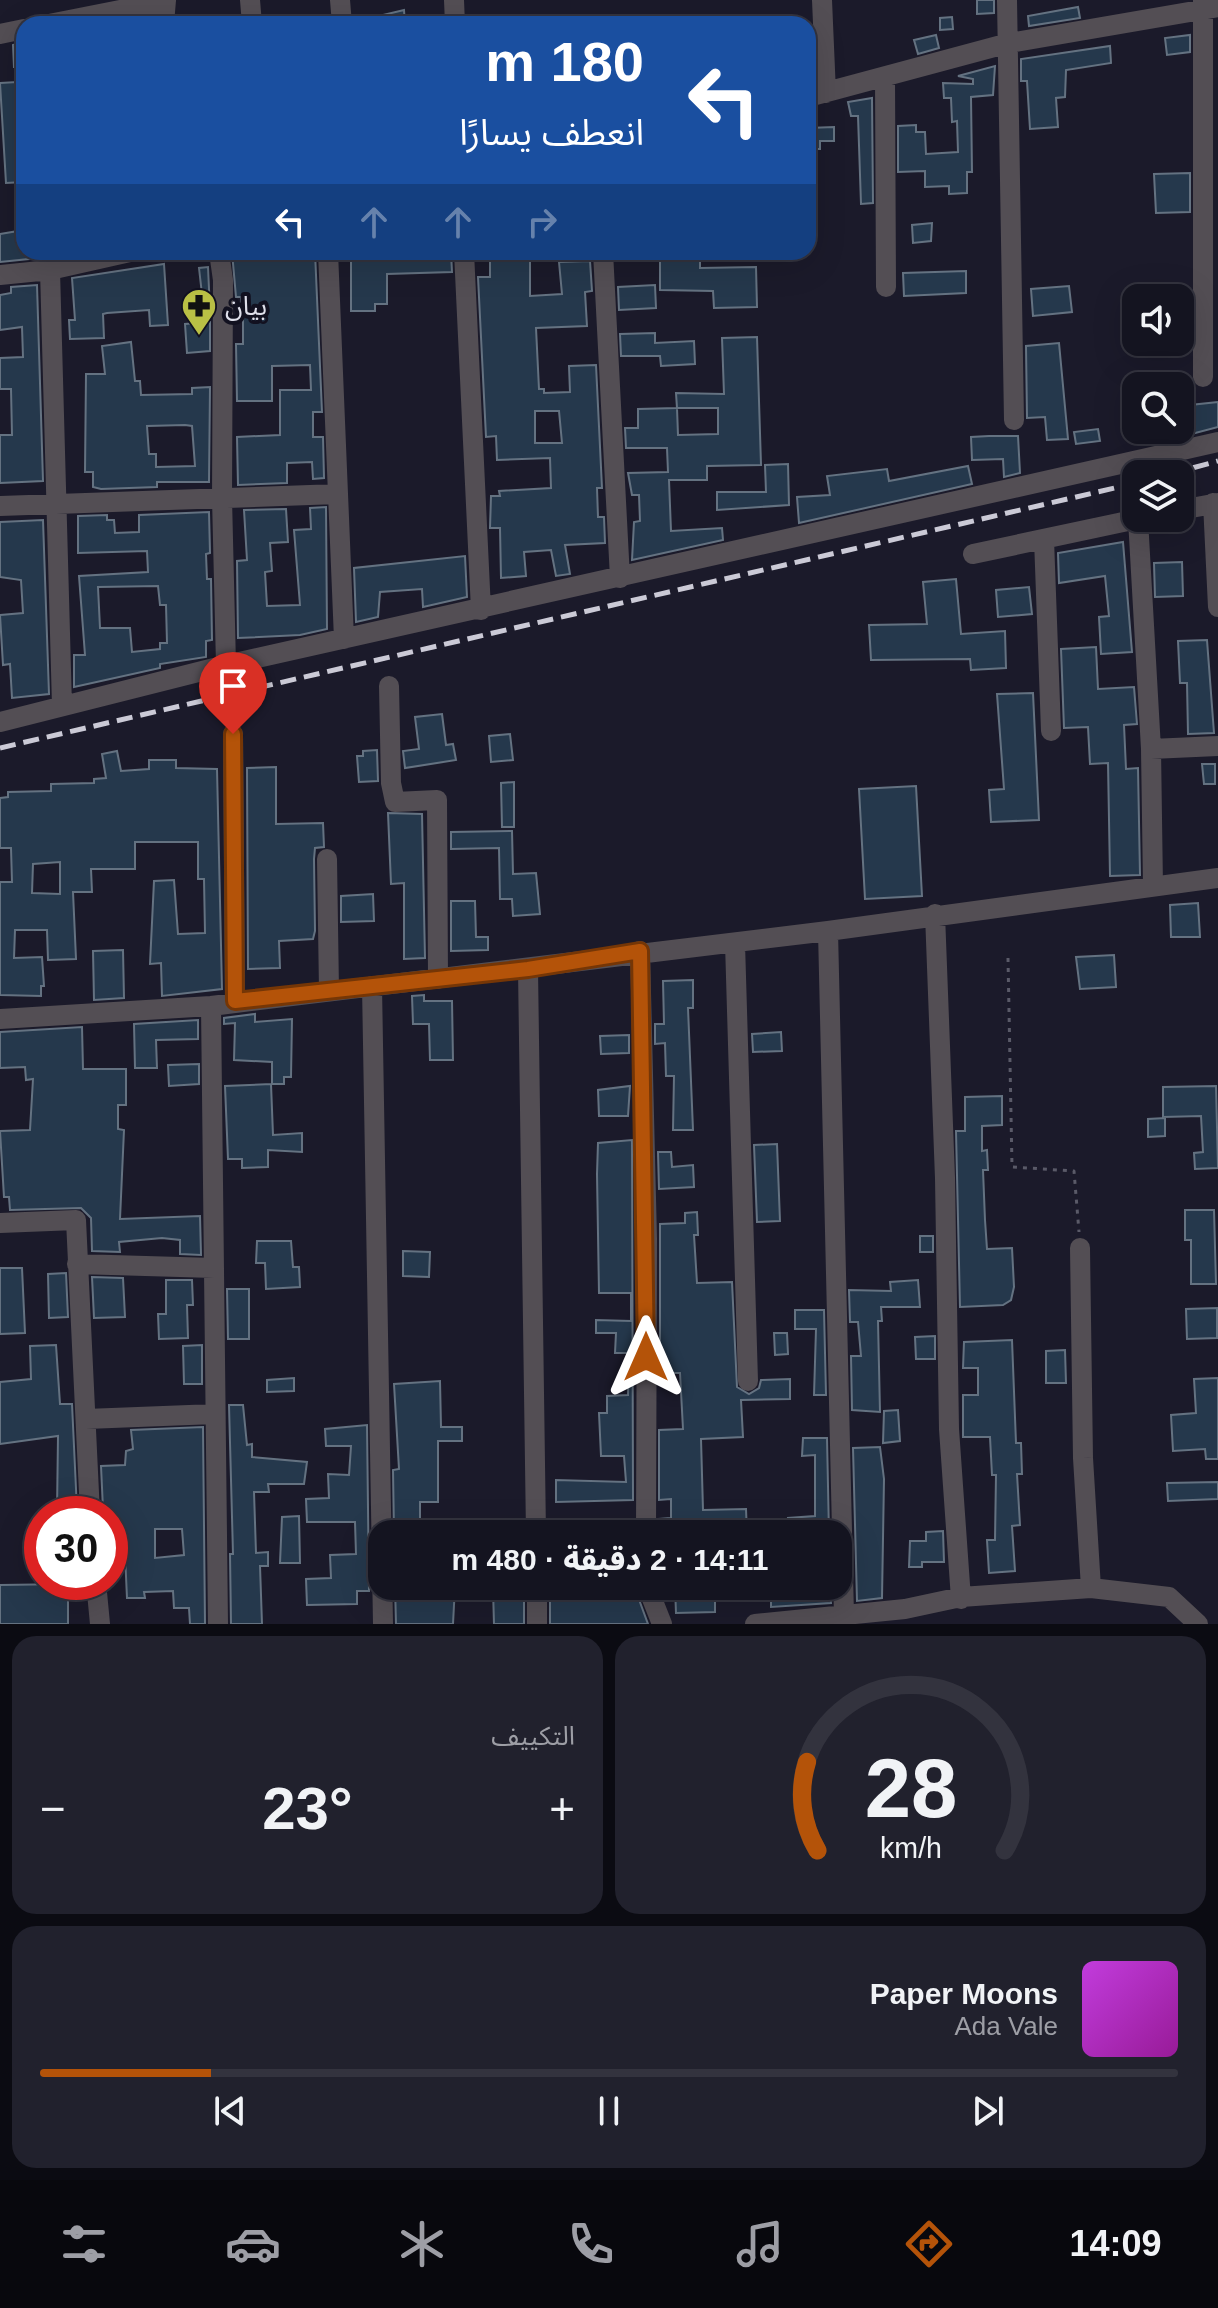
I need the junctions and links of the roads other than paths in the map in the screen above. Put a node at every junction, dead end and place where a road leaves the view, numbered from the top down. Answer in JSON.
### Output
{"nodes":[{"id":1,"x":166,"y":0,"type":"edge"},
{"id":2,"x":822,"y":0,"type":"edge"},
{"id":3,"x":1007,"y":0,"type":"edge"},
{"id":4,"x":1208,"y":5,"type":"edge"},
{"id":5,"x":88,"y":16,"type":"edge"},
{"id":6,"x":1009,"y":43,"type":"junction"},
{"id":7,"x":885,"y":78,"type":"junction"},
{"id":8,"x":817,"y":95,"type":"edge"},
{"id":9,"x":94,"y":260,"type":"edge"},
{"id":10,"x":220,"y":260,"type":"edge"},
{"id":11,"x":328,"y":260,"type":"edge"},
{"id":12,"x":464,"y":260,"type":"edge"},
{"id":13,"x":603,"y":260,"type":"edge"},
{"id":14,"x":50,"y":270,"type":"junction"},
{"id":15,"x":0,"y":275,"type":"edge"},
{"id":16,"x":886,"y":287,"type":"dead end"},
{"id":17,"x":1203,"y":377,"type":"dead end"},
{"id":18,"x":1014,"y":420,"type":"dead end"},
{"id":19,"x":1218,"y":442,"type":"edge"},
{"id":20,"x":338,"y":494,"type":"junction"},
{"id":21,"x":222,"y":498,"type":"junction"},
{"id":22,"x":54,"y":503,"type":"junction"},
{"id":23,"x":1216,"y":503,"type":"edge"},
{"id":24,"x":0,"y":506,"type":"edge"},
{"id":25,"x":1194,"y":507,"type":"edge"},
{"id":26,"x":1122,"y":522,"type":"edge"},
{"id":27,"x":1141,"y":532,"type":"edge"},
{"id":28,"x":1044,"y":539,"type":"junction"},
{"id":29,"x":973,"y":554,"type":"dead end"},
{"id":30,"x":620,"y":578,"type":"junction"},
{"id":31,"x":1218,"y":607,"type":"edge"},
{"id":32,"x":481,"y":610,"type":"junction"},
{"id":33,"x":344,"y":639,"type":"junction"},
{"id":34,"x":226,"y":665,"type":"junction"},
{"id":35,"x":389,"y":686,"type":"dead end"},
{"id":36,"x":62,"y":706,"type":"junction"},
{"id":37,"x":0,"y":722,"type":"edge"},
{"id":38,"x":1051,"y":731,"type":"dead end"},
{"id":39,"x":233,"y":734,"type":"dead end"},
{"id":40,"x":1218,"y":746,"type":"edge"},
{"id":41,"x":1151,"y":749,"type":"junction"},
{"id":42,"x":327,"y":859,"type":"dead end"},
{"id":43,"x":1218,"y":878,"type":"edge"},
{"id":44,"x":1153,"y":886,"type":"junction"},
{"id":45,"x":935,"y":914,"type":"junction"},
{"id":46,"x":828,"y":931,"type":"junction"},
{"id":47,"x":735,"y":943,"type":"junction"},
{"id":48,"x":640,"y":951,"type":"junction"},
{"id":49,"x":528,"y":969,"type":"junction"},
{"id":50,"x":438,"y":979,"type":"junction"},
{"id":51,"x":372,"y":986,"type":"junction"},
{"id":52,"x":329,"y":991,"type":"junction"},
{"id":53,"x":235,"y":1001,"type":"junction"},
{"id":54,"x":211,"y":1006,"type":"junction"},
{"id":55,"x":0,"y":1019,"type":"edge"},
{"id":56,"x":0,"y":1223,"type":"edge"},
{"id":57,"x":1080,"y":1248,"type":"road end"},
{"id":58,"x":77,"y":1264,"type":"junction"},
{"id":59,"x":214,"y":1268,"type":"junction"},
{"id":60,"x":748,"y":1381,"type":"dead end"},
{"id":61,"x":215,"y":1414,"type":"junction"},
{"id":62,"x":86,"y":1419,"type":"junction"},
{"id":63,"x":89,"y":1496,"type":"edge"},
{"id":64,"x":536,"y":1520,"type":"edge"},
{"id":65,"x":646,"y":1520,"type":"edge"},
{"id":66,"x":1091,"y":1588,"type":"junction"},
{"id":67,"x":961,"y":1598,"type":"junction"},
{"id":68,"x":98,"y":1600,"type":"edge"},
{"id":69,"x":537,"y":1600,"type":"edge"},
{"id":70,"x":653,"y":1600,"type":"edge"},
{"id":71,"x":844,"y":1616,"type":"junction"},
{"id":72,"x":100,"y":1624,"type":"edge"},
{"id":73,"x":218,"y":1624,"type":"edge"},
{"id":74,"x":383,"y":1624,"type":"edge"},
{"id":75,"x":537,"y":1624,"type":"edge"},
{"id":76,"x":662,"y":1624,"type":"edge"},
{"id":77,"x":755,"y":1624,"type":"edge"},
{"id":78,"x":1198,"y":1624,"type":"edge"}],
"edges":[{"from":1,"to":5,"type":"street"},
{"from":2,"to":8,"type":"street"},
{"from":3,"to":6,"type":"street"},
{"from":4,"to":6,"type":"street"},
{"from":4,"to":17,"type":"street"},
{"from":6,"to":7,"type":"street"},
{"from":6,"to":18,"type":"street"},
{"from":7,"to":8,"type":"street"},
{"from":7,"to":16,"type":"street"},
{"from":9,"to":14,"type":"street"},
{"from":10,"to":21,"type":"street"},
{"from":11,"to":20,"type":"street"},
{"from":12,"to":32,"type":"street"},
{"from":13,"to":30,"type":"street"},
{"from":14,"to":15,"type":"street"},
{"from":14,"to":22,"type":"street"},
{"from":19,"to":30,"type":"street"},
{"from":20,"to":21,"type":"street"},
{"from":20,"to":33,"type":"street"},
{"from":21,"to":22,"type":"street"},
{"from":21,"to":34,"type":"street"},
{"from":22,"to":24,"type":"street"},
{"from":22,"to":36,"type":"street"},
{"from":23,"to":25,"type":"street"},
{"from":23,"to":31,"type":"street"},
{"from":26,"to":28,"type":"street"},
{"from":27,"to":41,"type":"street"},
{"from":28,"to":29,"type":"street"},
{"from":28,"to":38,"type":"street"},
{"from":30,"to":32,"type":"street"},
{"from":32,"to":33,"type":"street"},
{"from":33,"to":34,"type":"street"},
{"from":34,"to":36,"type":"street"},
{"from":35,"to":50,"type":"street"},
{"from":36,"to":37,"type":"street"},
{"from":39,"to":53,"type":"street"},
{"from":40,"to":41,"type":"street"},
{"from":41,"to":44,"type":"street"},
{"from":42,"to":52,"type":"street"},
{"from":43,"to":44,"type":"street"},
{"from":44,"to":45,"type":"street"},
{"from":45,"to":46,"type":"street"},
{"from":45,"to":67,"type":"street"},
{"from":46,"to":47,"type":"street"},
{"from":46,"to":71,"type":"street"},
{"from":47,"to":48,"type":"street"},
{"from":47,"to":60,"type":"street"},
{"from":48,"to":49,"type":"street"},
{"from":48,"to":65,"type":"street"},
{"from":49,"to":50,"type":"street"},
{"from":49,"to":64,"type":"street"},
{"from":50,"to":51,"type":"street"},
{"from":51,"to":52,"type":"street"},
{"from":51,"to":74,"type":"street"},
{"from":52,"to":53,"type":"street"},
{"from":53,"to":54,"type":"street"},
{"from":54,"to":55,"type":"street"},
{"from":54,"to":59,"type":"street"},
{"from":56,"to":58,"type":"street"},
{"from":57,"to":66,"type":"street"},
{"from":58,"to":59,"type":"street"},
{"from":58,"to":62,"type":"street"},
{"from":59,"to":61,"type":"street"},
{"from":61,"to":62,"type":"street"},
{"from":61,"to":73,"type":"street"},
{"from":62,"to":63,"type":"street"},
{"from":66,"to":67,"type":"street"},
{"from":66,"to":78,"type":"street"},
{"from":67,"to":71,"type":"street"},
{"from":68,"to":72,"type":"street"},
{"from":69,"to":75,"type":"street"},
{"from":70,"to":76,"type":"street"},
{"from":71,"to":77,"type":"street"}]}
